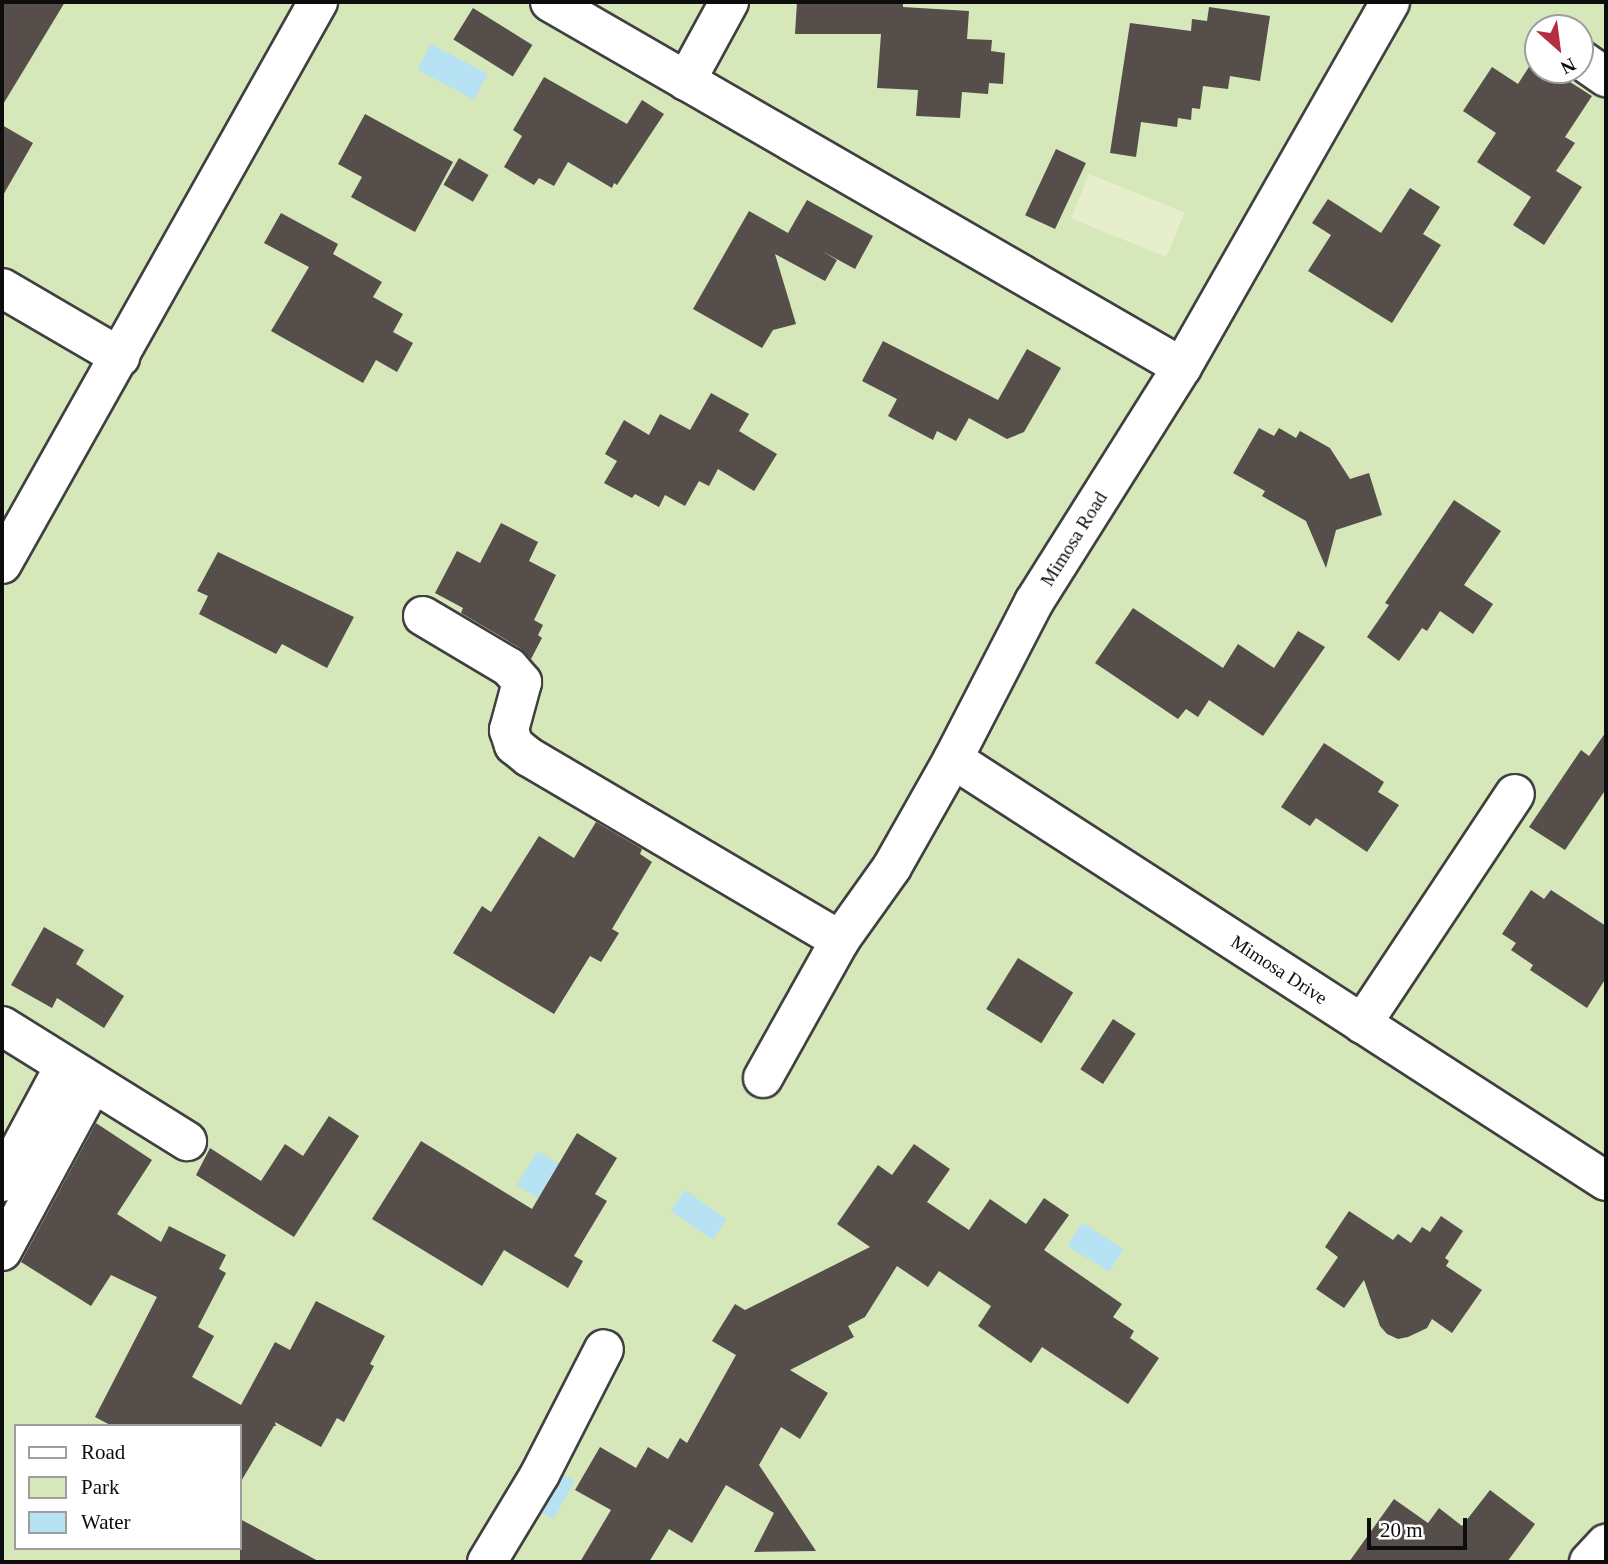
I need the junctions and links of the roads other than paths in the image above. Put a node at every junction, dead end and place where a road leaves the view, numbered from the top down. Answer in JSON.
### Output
{"nodes":[{"id":1,"x":318,"y":2,"type":"edge"},
{"id":2,"x":550,"y":2,"type":"edge"},
{"id":3,"x":729,"y":2,"type":"edge"},
{"id":4,"x":1390,"y":2,"type":"edge"},
{"id":5,"x":686,"y":81,"type":"junction"},
{"id":6,"x":2,"y":288,"type":"edge"},
{"id":7,"x":120,"y":357,"type":"junction"},
{"id":8,"x":1182,"y":367,"type":"junction"},
{"id":9,"x":2,"y":565,"type":"edge"},
{"id":10,"x":423,"y":616,"type":"dead end"},
{"id":11,"x":953,"y":759,"type":"junction"},
{"id":12,"x":1515,"y":794,"type":"dead end"},
{"id":13,"x":840,"y":940,"type":"junction"},
{"id":14,"x":1362,"y":1024,"type":"junction"},
{"id":15,"x":2,"y":1026,"type":"edge"},
{"id":16,"x":78,"y":1075,"type":"junction"},
{"id":17,"x":763,"y":1078,"type":"dead end"},
{"id":18,"x":187,"y":1141,"type":"dead end"},
{"id":19,"x":1606,"y":1181,"type":"edge"},
{"id":20,"x":2,"y":1182,"type":"edge"},
{"id":21,"x":2,"y":1251,"type":"edge"},
{"id":22,"x":604,"y":1349,"type":"dead end"},
{"id":23,"x":1606,"y":1544,"type":"edge"},
{"id":24,"x":487,"y":1562,"type":"edge"},
{"id":25,"x":1589,"y":1562,"type":"edge"}],
"edges":[{"from":1,"to":7,"type":"street"},
{"from":2,"to":5,"type":"street"},
{"from":3,"to":5,"type":"street"},
{"from":4,"to":8,"type":"street","name":"Mimosa Road"},
{"from":5,"to":8,"type":"street"},
{"from":6,"to":7,"type":"street"},
{"from":7,"to":9,"type":"street"},
{"from":8,"to":11,"type":"street","name":"Mimosa Road"},
{"from":10,"to":13,"type":"street"},
{"from":11,"to":13,"type":"street","name":"Mimosa Road"},
{"from":11,"to":14,"type":"street","name":"Mimosa Drive"},
{"from":12,"to":14,"type":"street"},
{"from":13,"to":17,"type":"street","name":"Mimosa Road"},
{"from":14,"to":19,"type":"street","name":"Mimosa Drive"},
{"from":15,"to":16,"type":"street"},
{"from":16,"to":18,"type":"street"},
{"from":16,"to":20,"type":"street"},
{"from":16,"to":21,"type":"street"},
{"from":22,"to":24,"type":"street"},
{"from":23,"to":25,"type":"street"}]}
